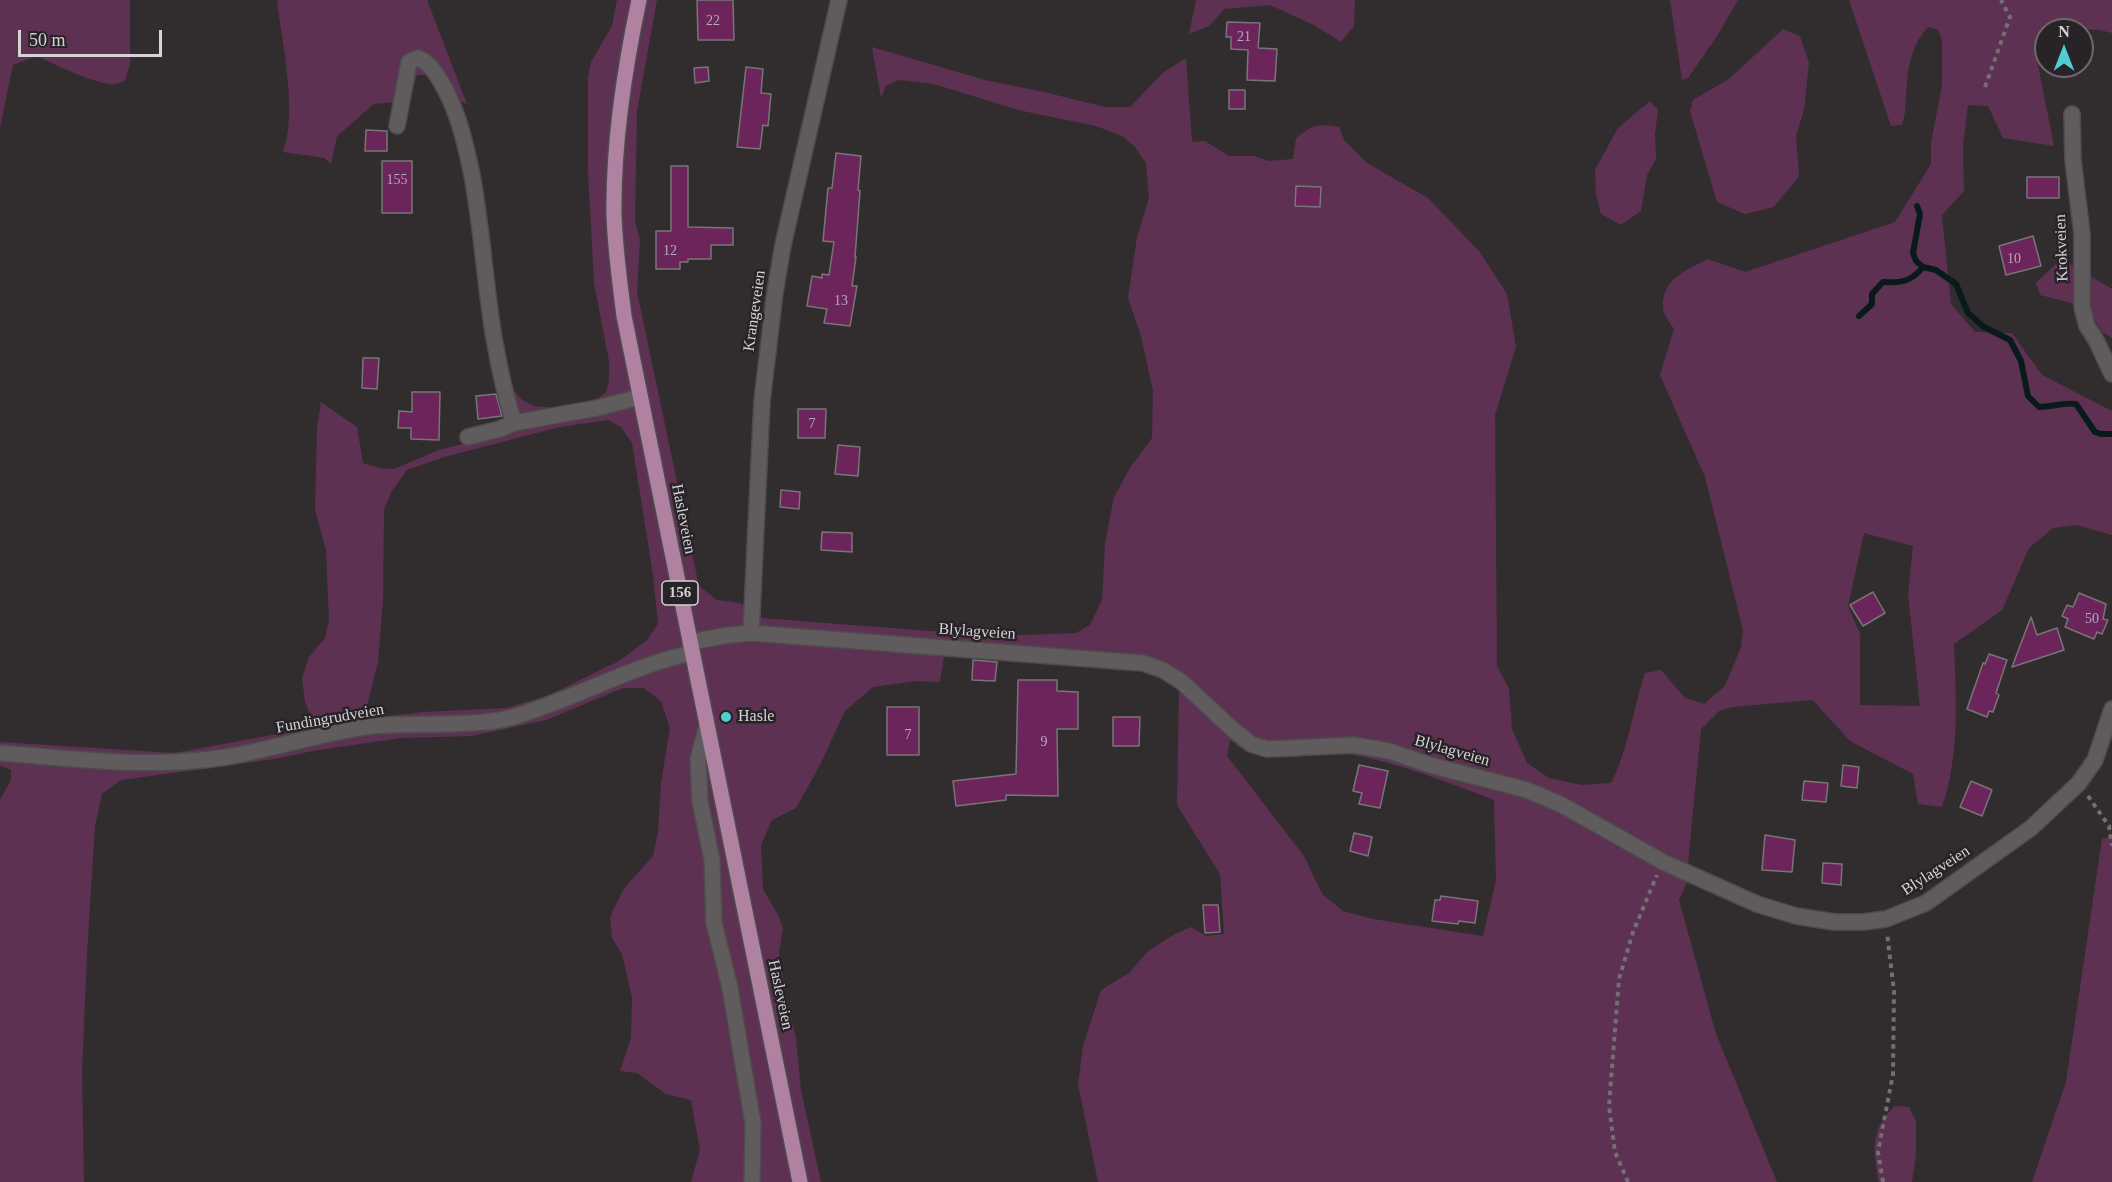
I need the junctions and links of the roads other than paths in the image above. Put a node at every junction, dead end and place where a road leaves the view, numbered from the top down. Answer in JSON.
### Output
{"nodes":[{"id":1,"x":639,"y":0,"type":"edge"},
{"id":2,"x":839,"y":0,"type":"edge"},
{"id":3,"x":2072,"y":114,"type":"dead end"},
{"id":4,"x":397,"y":126,"type":"dead end"},
{"id":5,"x":2112,"y":374,"type":"edge"},
{"id":6,"x":640,"y":397,"type":"junction"},
{"id":7,"x":514,"y":423,"type":"junction"},
{"id":8,"x":468,"y":437,"type":"dead end"},
{"id":9,"x":751,"y":633,"type":"junction"},
{"id":10,"x":691,"y":647,"type":"junction"},
{"id":11,"x":2112,"y":708,"type":"edge"},
{"id":12,"x":707,"y":726,"type":"junction"},
{"id":13,"x":0,"y":753,"type":"edge"},
{"id":14,"x":752,"y":1182,"type":"edge"},
{"id":15,"x":800,"y":1182,"type":"edge"}],
"edges":[{"from":1,"to":6,"type":"main road","name":"Hasleveien","number":"156"},
{"from":2,"to":9,"type":"street","name":"Krangeveien"},
{"from":3,"to":5,"type":"street","name":"Krokveien"},
{"from":4,"to":7,"type":"street"},
{"from":6,"to":7,"type":"street"},
{"from":6,"to":10,"type":"main road","name":"Hasleveien","number":"156"},
{"from":7,"to":8,"type":"street"},
{"from":9,"to":10,"type":"street","name":"Blylagveien"},
{"from":9,"to":11,"type":"street","name":"Blylagveien"},
{"from":10,"to":12,"type":"main road","name":"Hasleveien","number":"156"},
{"from":10,"to":13,"type":"street","name":"Fundingrudveien"},
{"from":12,"to":14,"type":"street"},
{"from":12,"to":15,"type":"main road","name":"Hasleveien","number":"156"}]}
